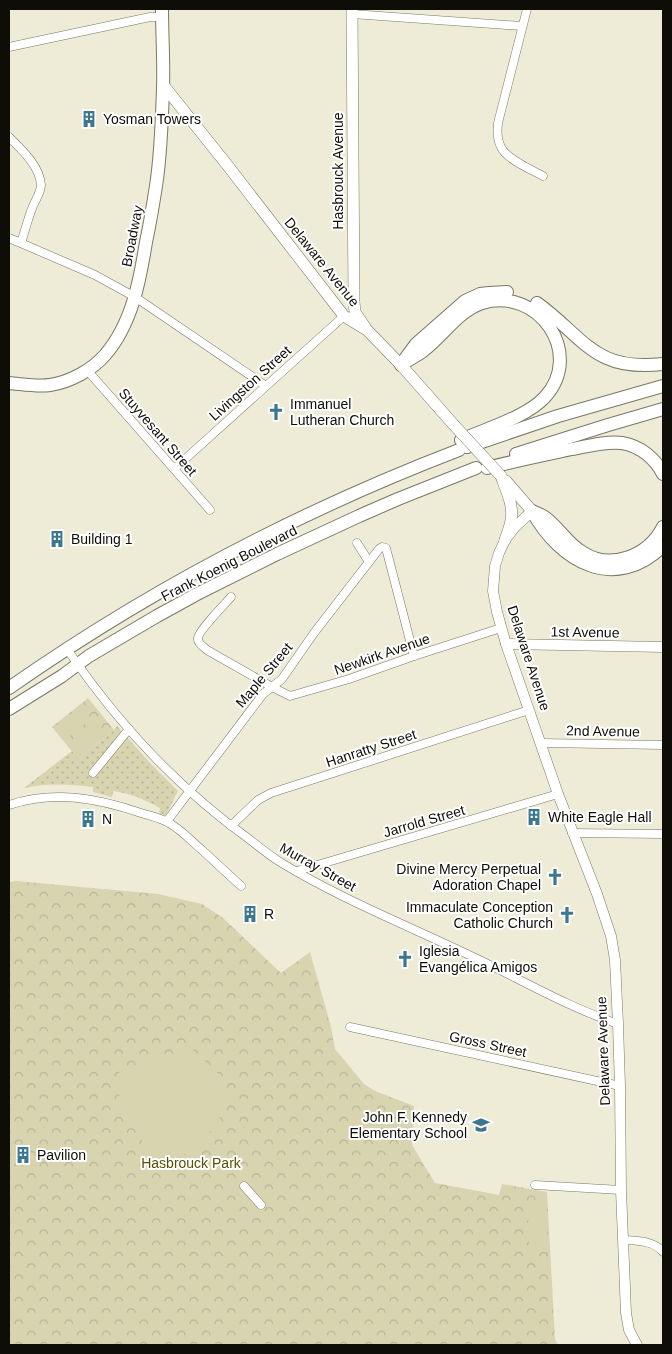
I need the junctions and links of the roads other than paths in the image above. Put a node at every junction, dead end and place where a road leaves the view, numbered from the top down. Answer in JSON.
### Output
{"nodes":[{"id":1,"x":527,"y":9,"type":"edge"},
{"id":2,"x":352,"y":12,"type":"edge"},
{"id":3,"x":162,"y":13,"type":"edge"},
{"id":4,"x":522,"y":26,"type":"junction"},
{"id":5,"x":9,"y":47,"type":"edge"},
{"id":6,"x":164,"y":86,"type":"junction"},
{"id":7,"x":9,"y":137,"type":"edge"},
{"id":8,"x":543,"y":176,"type":"dead end"},
{"id":9,"x":9,"y":238,"type":"edge"},
{"id":10,"x":21,"y":243,"type":"junction"},
{"id":11,"x":135,"y":297,"type":"junction"},
{"id":12,"x":344,"y":316,"type":"junction"},
{"id":13,"x":367,"y":330,"type":"junction"},
{"id":14,"x":663,"y":364,"type":"edge"},
{"id":15,"x":401,"y":365,"type":"junction"},
{"id":16,"x":87,"y":370,"type":"junction"},
{"id":17,"x":9,"y":383,"type":"edge"},
{"id":18,"x":266,"y":386,"type":"junction"},
{"id":19,"x":663,"y":386,"type":"edge"},
{"id":20,"x":663,"y":410,"type":"edge"},
{"id":21,"x":460,"y":445,"type":"junction"},
{"id":22,"x":174,"y":469,"type":"junction"},
{"id":23,"x":477,"y":469,"type":"junction"},
{"id":24,"x":663,"y":474,"type":"edge"},
{"id":25,"x":501,"y":476,"type":"junction"},
{"id":26,"x":210,"y":510,"type":"dead end"},
{"id":27,"x":532,"y":511,"type":"junction"},
{"id":28,"x":663,"y":527,"type":"edge"},
{"id":29,"x":505,"y":540,"type":"junction"},
{"id":30,"x":357,"y":543,"type":"dead end"},
{"id":31,"x":663,"y":546,"type":"edge"},
{"id":32,"x":369,"y":562,"type":"junction"},
{"id":33,"x":232,"y":597,"type":"dead end"},
{"id":34,"x":501,"y":628,"type":"junction"},
{"id":35,"x":506,"y":644,"type":"junction"},
{"id":36,"x":663,"y":647,"type":"edge"},
{"id":37,"x":67,"y":648,"type":"junction"},
{"id":38,"x":414,"y":656,"type":"junction"},
{"id":39,"x":78,"y":665,"type":"junction"},
{"id":40,"x":272,"y":687,"type":"junction"},
{"id":41,"x":9,"y":688,"type":"edge"},
{"id":42,"x":9,"y":709,"type":"edge"},
{"id":43,"x":530,"y":710,"type":"junction"},
{"id":44,"x":129,"y":728,"type":"junction"},
{"id":45,"x":541,"y":743,"type":"junction"},
{"id":46,"x":663,"y":745,"type":"edge"},
{"id":47,"x":93,"y":773,"type":"dead end"},
{"id":48,"x":190,"y":791,"type":"junction"},
{"id":49,"x":558,"y":794,"type":"junction"},
{"id":50,"x":9,"y":805,"type":"edge"},
{"id":51,"x":167,"y":822,"type":"junction"},
{"id":52,"x":231,"y":826,"type":"junction"},
{"id":53,"x":572,"y":833,"type":"junction"},
{"id":54,"x":663,"y":834,"type":"edge"},
{"id":55,"x":297,"y":871,"type":"junction"},
{"id":56,"x":242,"y":886,"type":"dead end"},
{"id":57,"x":618,"y":1024,"type":"junction"},
{"id":58,"x":350,"y":1027,"type":"dead end"},
{"id":59,"x":620,"y":1086,"type":"junction"},
{"id":60,"x":535,"y":1185,"type":"dead end"},
{"id":61,"x":244,"y":1186,"type":"dead end"},
{"id":62,"x":622,"y":1190,"type":"junction"},
{"id":63,"x":261,"y":1205,"type":"dead end"},
{"id":64,"x":623,"y":1240,"type":"junction"},
{"id":65,"x":663,"y":1252,"type":"edge"},
{"id":66,"x":637,"y":1345,"type":"edge"}],
"edges":[{"from":1,"to":4,"type":"street"},
{"from":2,"to":4,"type":"street"},
{"from":2,"to":13,"type":"main road","name":"Hasbrouck Avenue"},
{"from":3,"to":5,"type":"street"},
{"from":3,"to":6,"type":"main road","name":"Broadway"},
{"from":4,"to":8,"type":"street"},
{"from":6,"to":11,"type":"main road","name":"Broadway"},
{"from":6,"to":12,"type":"main road","name":"Delaware Avenue"},
{"from":7,"to":10,"type":"street"},
{"from":9,"to":10,"type":"street"},
{"from":10,"to":11,"type":"street"},
{"from":11,"to":16,"type":"main road","name":"Broadway"},
{"from":11,"to":18,"type":"street"},
{"from":12,"to":13,"type":"main road","name":"Delaware Avenue"},
{"from":12,"to":18,"type":"street","name":"Livingston Street"},
{"from":13,"to":15,"type":"main road","name":"Delaware Avenue"},
{"from":14,"to":15,"type":"main road"},
{"from":15,"to":21,"type":"main road"},
{"from":15,"to":25,"type":"main road","name":"Delaware Avenue","bridge":true},
{"from":16,"to":17,"type":"main road","name":"Broadway"},
{"from":16,"to":22,"type":"street","name":"Stuyvesant Street"},
{"from":18,"to":22,"type":"street","name":"Livingston Street"},
{"from":19,"to":21,"type":"main road","name":"Frank Koenig Boulevard"},
{"from":20,"to":23,"type":"main road","name":"Frank Koenig Boulevard"},
{"from":21,"to":37,"type":"main road","name":"Frank Koenig Boulevard"},
{"from":22,"to":26,"type":"street","name":"Stuyvesant Street"},
{"from":23,"to":24,"type":"main road"},
{"from":23,"to":39,"type":"main road","name":"Frank Koenig Boulevard"},
{"from":25,"to":27,"type":"main road","name":"Delaware Avenue"},
{"from":25,"to":29,"type":"main road"},
{"from":27,"to":28,"type":"main road"},
{"from":27,"to":29,"type":"street","name":"Delaware Avenue"},
{"from":27,"to":31,"type":"main road"},
{"from":29,"to":34,"type":"street","name":"Delaware Avenue"},
{"from":30,"to":32,"type":"street"},
{"from":32,"to":38,"type":"street","name":"Maple Street"},
{"from":32,"to":40,"type":"street","name":"Maple Street"},
{"from":33,"to":40,"type":"street","name":"Newkirk Avenue"},
{"from":34,"to":35,"type":"street","name":"Delaware Avenue"},
{"from":34,"to":38,"type":"street","name":"Newkirk Avenue"},
{"from":35,"to":36,"type":"street","name":"1st Avenue"},
{"from":35,"to":43,"type":"street","name":"Delaware Avenue"},
{"from":37,"to":39,"type":"street","name":"Murray Street"},
{"from":37,"to":41,"type":"main road","name":"Frank Koenig Boulevard"},
{"from":38,"to":40,"type":"street","name":"Newkirk Avenue"},
{"from":39,"to":42,"type":"main road","name":"Frank Koenig Boulevard"},
{"from":39,"to":44,"type":"street","name":"Murray Street"},
{"from":40,"to":48,"type":"street","name":"Maple Street"},
{"from":43,"to":45,"type":"street","name":"Delaware Avenue"},
{"from":43,"to":52,"type":"street","name":"Hanratty Street"},
{"from":44,"to":47,"type":"street"},
{"from":44,"to":48,"type":"street","name":"Murray Street"},
{"from":45,"to":46,"type":"street","name":"2nd Avenue"},
{"from":45,"to":49,"type":"street","name":"Delaware Avenue"},
{"from":48,"to":51,"type":"street","name":"Maple Street"},
{"from":48,"to":52,"type":"street","name":"Murray Street"},
{"from":49,"to":53,"type":"street","name":"Delaware Avenue"},
{"from":49,"to":55,"type":"street","name":"Jarrold Street"},
{"from":50,"to":51,"type":"street"},
{"from":51,"to":56,"type":"street"},
{"from":52,"to":55,"type":"street","name":"Murray Street"},
{"from":53,"to":54,"type":"street"},
{"from":53,"to":57,"type":"street","name":"Delaware Avenue"},
{"from":55,"to":57,"type":"street","name":"Murray Street"},
{"from":57,"to":59,"type":"street","name":"Delaware Avenue"},
{"from":58,"to":59,"type":"street","name":"Gross Street"},
{"from":59,"to":62,"type":"street","name":"Delaware Avenue"},
{"from":60,"to":62,"type":"street"},
{"from":61,"to":63,"type":"street"},
{"from":62,"to":64,"type":"street","name":"Delaware Avenue"},
{"from":64,"to":65,"type":"street"},
{"from":64,"to":66,"type":"street","name":"Delaware Avenue"}]}
